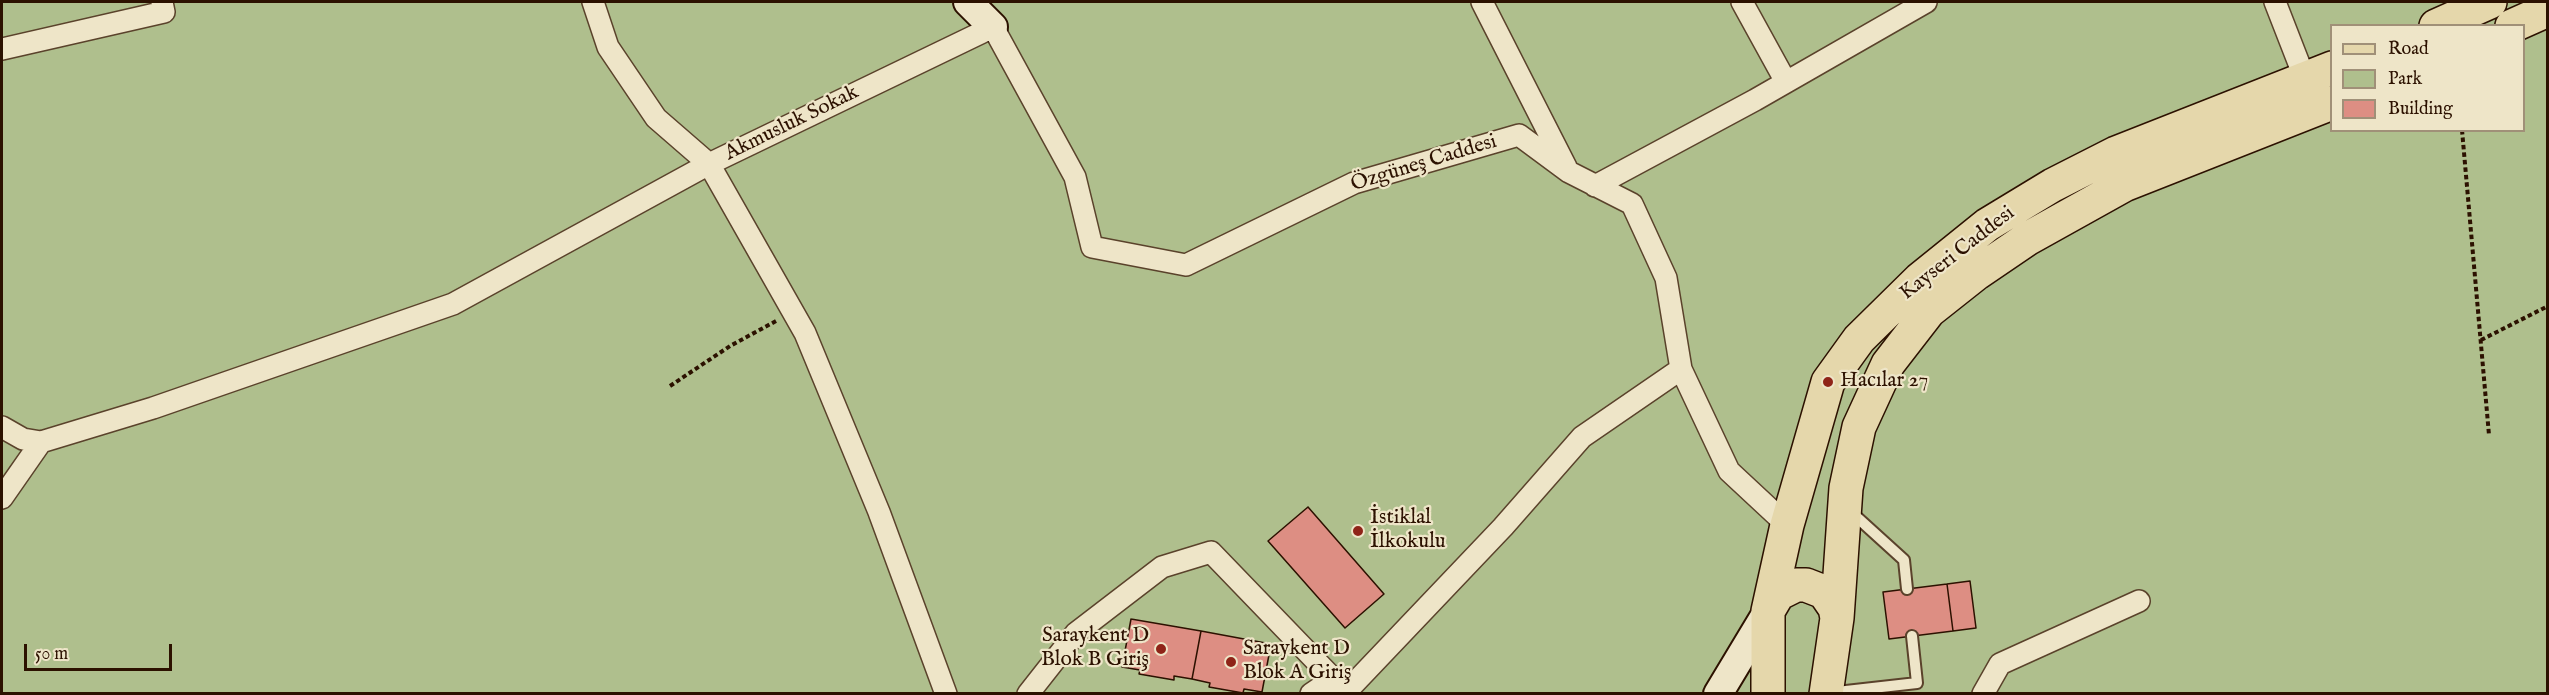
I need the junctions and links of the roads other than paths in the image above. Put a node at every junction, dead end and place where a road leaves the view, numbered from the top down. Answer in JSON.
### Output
{"nodes":[{"id":1,"x":162,"y":2,"type":"edge"},
{"id":2,"x":593,"y":2,"type":"edge"},
{"id":3,"x":968,"y":2,"type":"edge"},
{"id":4,"x":1482,"y":2,"type":"edge"},
{"id":5,"x":1742,"y":2,"type":"edge"},
{"id":6,"x":1926,"y":2,"type":"edge"},
{"id":7,"x":2275,"y":2,"type":"edge"},
{"id":8,"x":2547,"y":10,"type":"edge"},
{"id":9,"x":2516,"y":24,"type":"edge"},
{"id":10,"x":993,"y":27,"type":"junction"},
{"id":11,"x":2,"y":49,"type":"edge"},
{"id":12,"x":2318,"y":74,"type":"edge"},
{"id":13,"x":1786,"y":82,"type":"junction"},
{"id":14,"x":2330,"y":103,"type":"edge"},
{"id":15,"x":709,"y":164,"type":"junction"},
{"id":16,"x":1569,"y":172,"type":"junction"},
{"id":17,"x":1595,"y":186,"type":"junction"},
{"id":18,"x":1681,"y":369,"type":"junction"},
{"id":19,"x":2,"y":428,"type":"edge"},
{"id":20,"x":41,"y":442,"type":"junction"},
{"id":21,"x":2,"y":498,"type":"edge"},
{"id":22,"x":1845,"y":506,"type":"junction"},
{"id":23,"x":1787,"y":525,"type":"junction"},
{"id":24,"x":1907,"y":589,"type":"dead end"},
{"id":25,"x":2139,"y":601,"type":"dead end"},
{"id":26,"x":1767,"y":616,"type":"junction"},
{"id":27,"x":1836,"y":623,"type":"junction"},
{"id":28,"x":1912,"y":636,"type":"dead end"},
{"id":29,"x":1342,"y":688,"type":"edge"},
{"id":30,"x":946,"y":693,"type":"edge"},
{"id":31,"x":1028,"y":693,"type":"edge"},
{"id":32,"x":1311,"y":693,"type":"edge"},
{"id":33,"x":1718,"y":693,"type":"edge"},
{"id":34,"x":1768,"y":693,"type":"edge"},
{"id":35,"x":1827,"y":693,"type":"edge"},
{"id":36,"x":1983,"y":693,"type":"edge"}],
"edges":[{"from":1,"to":11,"type":"street"},
{"from":2,"to":15,"type":"street","name":"Akmusluk Sokak"},
{"from":3,"to":10,"type":"street"},
{"from":4,"to":16,"type":"street"},
{"from":5,"to":13,"type":"street"},
{"from":6,"to":13,"type":"street"},
{"from":7,"to":12,"type":"street"},
{"from":8,"to":9,"type":"main road"},
{"from":10,"to":15,"type":"street","name":"Akmusluk Sokak"},
{"from":10,"to":16,"type":"street","name":"Özgüneş Caddesi"},
{"from":12,"to":23,"type":"main road","name":"Kayseri Caddesi"},
{"from":13,"to":17,"type":"street"},
{"from":14,"to":22,"type":"main road","name":"Kayseri Caddesi"},
{"from":15,"to":20,"type":"street"},
{"from":15,"to":30,"type":"street"},
{"from":16,"to":17,"type":"street","name":"Özgüneş Caddesi"},
{"from":17,"to":18,"type":"street","name":"Özgüneş Caddesi"},
{"from":18,"to":23,"type":"street","name":"Özgüneş Caddesi"},
{"from":18,"to":29,"type":"street"},
{"from":19,"to":20,"type":"street"},
{"from":20,"to":21,"type":"street"},
{"from":22,"to":24,"type":"lane"},
{"from":22,"to":27,"type":"main road","name":"Kayseri Caddesi"},
{"from":23,"to":26,"type":"main road","name":"Kayseri Caddesi"},
{"from":25,"to":36,"type":"street"},
{"from":26,"to":27,"type":"main road"},
{"from":26,"to":33,"type":"street"},
{"from":26,"to":34,"type":"main road","name":"Kayseri Caddesi"},
{"from":27,"to":35,"type":"main road","name":"Kayseri Caddesi"},
{"from":28,"to":35,"type":"lane"},
{"from":29,"to":31,"type":"street"},
{"from":29,"to":32,"type":"street"}]}
